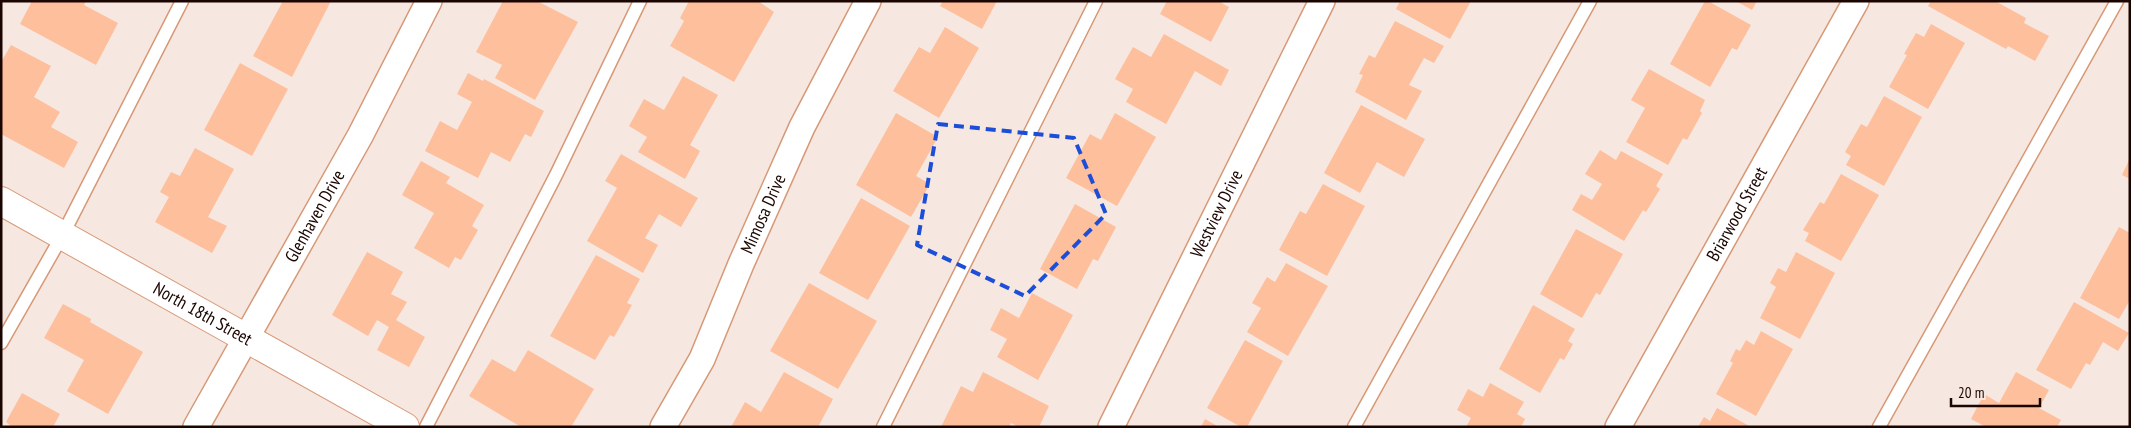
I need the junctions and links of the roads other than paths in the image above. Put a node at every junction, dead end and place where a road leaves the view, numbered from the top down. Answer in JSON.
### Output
{"nodes":[{"id":1,"x":182,"y":1,"type":"edge"},
{"id":2,"x":429,"y":1,"type":"edge"},
{"id":3,"x":640,"y":1,"type":"edge"},
{"id":4,"x":868,"y":1,"type":"edge"},
{"id":5,"x":1096,"y":1,"type":"edge"},
{"id":6,"x":1322,"y":1,"type":"edge"},
{"id":7,"x":1590,"y":1,"type":"edge"},
{"id":8,"x":1856,"y":1,"type":"edge"},
{"id":9,"x":2117,"y":1,"type":"edge"},
{"id":10,"x":1,"y":201,"type":"edge"},
{"id":11,"x":62,"y":236,"type":"junction"},
{"id":12,"x":246,"y":339,"type":"junction"},
{"id":13,"x":1,"y":343,"type":"edge"},
{"id":14,"x":196,"y":427,"type":"edge"},
{"id":15,"x":405,"y":427,"type":"edge"},
{"id":16,"x":426,"y":427,"type":"edge"},
{"id":17,"x":663,"y":427,"type":"edge"},
{"id":18,"x":882,"y":427,"type":"edge"},
{"id":19,"x":1111,"y":427,"type":"edge"},
{"id":20,"x":1354,"y":427,"type":"edge"},
{"id":21,"x":1618,"y":427,"type":"edge"},
{"id":22,"x":1879,"y":427,"type":"edge"}],
"edges":[{"from":1,"to":11,"type":"lane"},
{"from":2,"to":12,"type":"street","name":"Glenhaven Drive"},
{"from":3,"to":16,"type":"lane"},
{"from":4,"to":17,"type":"street","name":"Mimosa Drive"},
{"from":5,"to":18,"type":"lane"},
{"from":6,"to":19,"type":"street","name":"Westview Drive"},
{"from":7,"to":20,"type":"lane"},
{"from":8,"to":21,"type":"street","name":"Briarwood Street"},
{"from":9,"to":22,"type":"lane"},
{"from":10,"to":11,"type":"street","name":"North 18th Street"},
{"from":11,"to":12,"type":"street","name":"North 18th Street"},
{"from":11,"to":13,"type":"lane"},
{"from":12,"to":14,"type":"street","name":"Glenhaven Drive"},
{"from":12,"to":15,"type":"street","name":"North 18th Street"}]}
